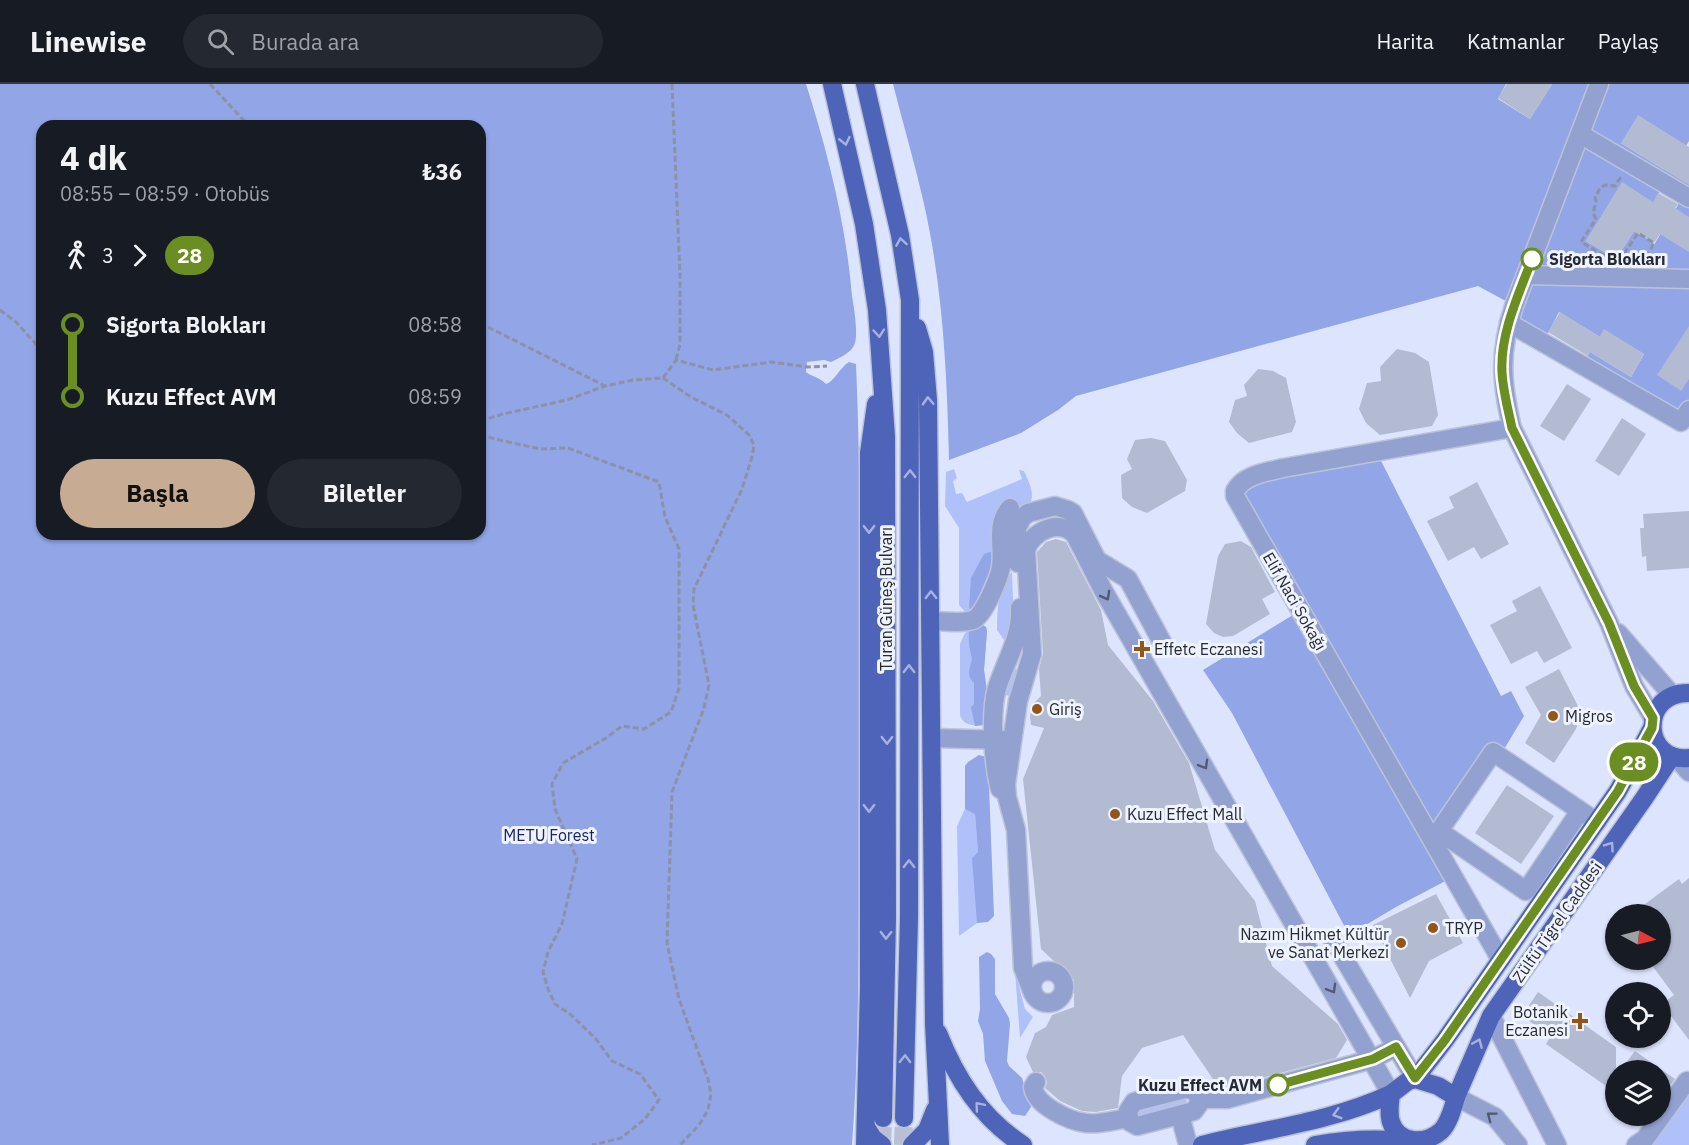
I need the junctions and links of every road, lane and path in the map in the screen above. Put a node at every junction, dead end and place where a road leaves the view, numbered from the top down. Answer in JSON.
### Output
{"nodes":[{"id":1,"x":210,"y":84,"type":"edge"},
{"id":2,"x":672,"y":84,"type":"edge"},
{"id":3,"x":832,"y":84,"type":"edge"},
{"id":4,"x":865,"y":84,"type":"edge"},
{"id":5,"x":1599,"y":84,"type":"edge"},
{"id":6,"x":243,"y":120,"type":"edge"},
{"id":7,"x":1580,"y":134,"type":"junction"},
{"id":8,"x":1616,"y":186,"type":"dead end"},
{"id":9,"x":1689,"y":198,"type":"edge"},
{"id":10,"x":1654,"y":243,"type":"dead end"},
{"id":11,"x":1526,"y":275,"type":"junction"},
{"id":12,"x":1689,"y":279,"type":"edge"},
{"id":13,"x":910,"y":300,"type":"junction"},
{"id":14,"x":0,"y":310,"type":"edge"},
{"id":15,"x":1509,"y":323,"type":"junction"},
{"id":16,"x":486,"y":326,"type":"edge"},
{"id":17,"x":36,"y":344,"type":"edge"},
{"id":18,"x":676,"y":360,"type":"junction"},
{"id":19,"x":827,"y":366,"type":"dead end"},
{"id":20,"x":882,"y":367,"type":"junction"},
{"id":21,"x":663,"y":378,"type":"junction"},
{"id":22,"x":605,"y":386,"type":"junction"},
{"id":23,"x":1689,"y":410,"type":"edge"},
{"id":24,"x":486,"y":419,"type":"edge"},
{"id":25,"x":1512,"y":428,"type":"junction"},
{"id":26,"x":486,"y":436,"type":"edge"},
{"id":27,"x":1010,"y":508,"type":"dead end"},
{"id":28,"x":1042,"y":509,"type":"junction"},
{"id":29,"x":1051,"y":528,"type":"junction"},
{"id":30,"x":931,"y":621,"type":"junction"},
{"id":31,"x":1609,"y":623,"type":"junction"},
{"id":32,"x":1162,"y":644,"type":"dead end"},
{"id":33,"x":1005,"y":667,"type":"junction"},
{"id":34,"x":1027,"y":674,"type":"junction"},
{"id":35,"x":1683,"y":691,"type":"edge"},
{"id":36,"x":995,"y":698,"type":"junction"},
{"id":37,"x":1018,"y":701,"type":"junction"},
{"id":38,"x":1653,"y":723,"type":"junction"},
{"id":39,"x":1014,"y":727,"type":"junction"},
{"id":40,"x":932,"y":738,"type":"junction"},
{"id":41,"x":993,"y":740,"type":"junction"},
{"id":42,"x":1679,"y":757,"type":"edge"},
{"id":43,"x":1689,"y":772,"type":"edge"},
{"id":44,"x":1010,"y":809,"type":"junction"},
{"id":45,"x":1580,"y":811,"type":"junction"},
{"id":46,"x":1597,"y":822,"type":"junction"},
{"id":47,"x":1436,"y":836,"type":"junction"},
{"id":48,"x":1333,"y":940,"type":"dead end"},
{"id":49,"x":1022,"y":954,"type":"junction"},
{"id":50,"x":1501,"y":960,"type":"junction"},
{"id":51,"x":1049,"y":971,"type":"junction"},
{"id":52,"x":1033,"y":993,"type":"junction"},
{"id":53,"x":1491,"y":1016,"type":"junction"},
{"id":54,"x":934,"y":1023,"type":"junction"},
{"id":55,"x":1396,"y":1047,"type":"junction"},
{"id":56,"x":1373,"y":1059,"type":"junction"},
{"id":57,"x":1415,"y":1078,"type":"junction"},
{"id":58,"x":1687,"y":1081,"type":"dead end"},
{"id":59,"x":1036,"y":1083,"type":"dead end"},
{"id":60,"x":1391,"y":1094,"type":"junction"},
{"id":61,"x":1456,"y":1097,"type":"junction"},
{"id":62,"x":1199,"y":1099,"type":"junction"},
{"id":63,"x":936,"y":1102,"type":"junction"},
{"id":64,"x":1180,"y":1115,"type":"junction"},
{"id":65,"x":883,"y":1118,"type":"tunnel mouth"},
{"id":66,"x":904,"y":1118,"type":"tunnel mouth"},
{"id":67,"x":1128,"y":1119,"type":"junction"},
{"id":68,"x":865,"y":1136,"type":"edge"},
{"id":69,"x":1421,"y":1143,"type":"edge"},
{"id":70,"x":682,"y":1144,"type":"edge"},
{"id":71,"x":592,"y":1145,"type":"edge"},
{"id":72,"x":882,"y":1145,"type":"edge"},
{"id":73,"x":912,"y":1145,"type":"edge"},
{"id":74,"x":940,"y":1145,"type":"edge"},
{"id":75,"x":1023,"y":1145,"type":"edge"},
{"id":76,"x":1188,"y":1145,"type":"edge"},
{"id":77,"x":1202,"y":1145,"type":"edge"},
{"id":78,"x":1315,"y":1145,"type":"edge"},
{"id":79,"x":1518,"y":1145,"type":"edge"},
{"id":80,"x":1557,"y":1145,"type":"edge"},
{"id":81,"x":1636,"y":1145,"type":"edge"}],
"edges":[{"from":1,"to":6,"type":"path"},
{"from":2,"to":18,"type":"path"},
{"from":3,"to":20,"type":"main road","name":"Turan Güneş Bulvarı","one_way":true},
{"from":13,"to":4,"type":"main road","name":"Turan Güneş Bulvarı","one_way":true},
{"from":5,"to":7,"type":"street"},
{"from":7,"to":9,"type":"street"},
{"from":7,"to":11,"type":"street"},
{"from":8,"to":10,"type":"path"},
{"from":11,"to":12,"type":"street"},
{"from":11,"to":15,"type":"street"},
{"from":30,"to":13,"type":"main road","one_way":true},
{"from":66,"to":13,"type":"main road","name":"Turan Güneş Bulvarı","one_way":true},
{"from":14,"to":17,"type":"path"},
{"from":15,"to":23,"type":"street"},
{"from":15,"to":25,"type":"street"},
{"from":16,"to":22,"type":"path"},
{"from":18,"to":19,"type":"path"},
{"from":18,"to":21,"type":"path"},
{"from":20,"to":65,"type":"main road","name":"Turan Güneş Bulvarı","one_way":true},
{"from":20,"to":68,"type":"main road","one_way":true},
{"from":21,"to":22,"type":"path"},
{"from":21,"to":70,"type":"path"},
{"from":22,"to":24,"type":"path"},
{"from":25,"to":31,"type":"street"},
{"from":25,"to":47,"type":"street","name":"Elif Naci Sokağı"},
{"from":26,"to":71,"type":"path"},
{"from":27,"to":30,"type":"street"},
{"from":28,"to":29,"type":"street"},
{"from":28,"to":32,"type":"street"},
{"from":28,"to":33,"type":"street"},
{"from":29,"to":34,"type":"street"},
{"from":29,"to":56,"type":"street","one_way":true},
{"from":30,"to":40,"type":"main road"},
{"from":31,"to":35,"type":"street"},
{"from":31,"to":38,"type":"street"},
{"from":33,"to":34,"type":"street"},
{"from":33,"to":36,"type":"street"},
{"from":34,"to":37,"type":"street"},
{"from":35,"to":38,"type":"main road","name":"Zülfü Tigrel Caddesi"},
{"from":36,"to":37,"type":"street"},
{"from":36,"to":41,"type":"street"},
{"from":37,"to":39,"type":"street"},
{"from":38,"to":42,"type":"main road"},
{"from":38,"to":46,"type":"main road","name":"Zülfü Tigrel Caddesi"},
{"from":39,"to":41,"type":"street"},
{"from":39,"to":44,"type":"street"},
{"from":40,"to":41,"type":"street"},
{"from":40,"to":54,"type":"main road"},
{"from":41,"to":44,"type":"street"},
{"from":42,"to":43,"type":"street"},
{"from":53,"to":42,"type":"main road","name":"Zülfü Tigrel Caddesi","one_way":true},
{"from":44,"to":49,"type":"street"},
{"from":45,"to":46,"type":"street"},
{"from":45,"to":47,"type":"street"},
{"from":45,"to":47,"type":"street"},
{"from":46,"to":50,"type":"main road","name":"Zülfü Tigrel Caddesi"},
{"from":47,"to":50,"type":"street","name":"Elif Naci Sokağı"},
{"from":48,"to":55,"type":"street"},
{"from":49,"to":51,"type":"street"},
{"from":49,"to":52,"type":"street"},
{"from":50,"to":57,"type":"main road","name":"Zülfü Tigrel Caddesi"},
{"from":51,"to":52,"type":"street"},
{"from":51,"to":52,"type":"street"},
{"from":61,"to":53,"type":"main road","name":"Zülfü Tigrel Caddesi","one_way":true},
{"from":53,"to":80,"type":"street"},
{"from":54,"to":63,"type":"main road"},
{"from":75,"to":54,"type":"main road","one_way":true},
{"from":55,"to":56,"type":"street"},
{"from":55,"to":57,"type":"street"},
{"from":56,"to":60,"type":"street"},
{"from":56,"to":62,"type":"street"},
{"from":57,"to":60,"type":"main road"},
{"from":57,"to":61,"type":"main road"},
{"from":58,"to":81,"type":"street"},
{"from":59,"to":67,"type":"street"},
{"from":60,"to":69,"type":"main road"},
{"from":60,"to":77,"type":"main road","one_way":true},
{"from":61,"to":69,"type":"main road"},
{"from":79,"to":61,"type":"street","one_way":true},
{"from":62,"to":64,"type":"street"},
{"from":62,"to":67,"type":"street"},
{"from":63,"to":73,"type":"main road"},
{"from":63,"to":74,"type":"main road"},
{"from":64,"to":67,"type":"street"},
{"from":64,"to":76,"type":"street"},
{"from":68,"to":72,"type":"main road"},
{"from":69,"to":78,"type":"main road"}]}
